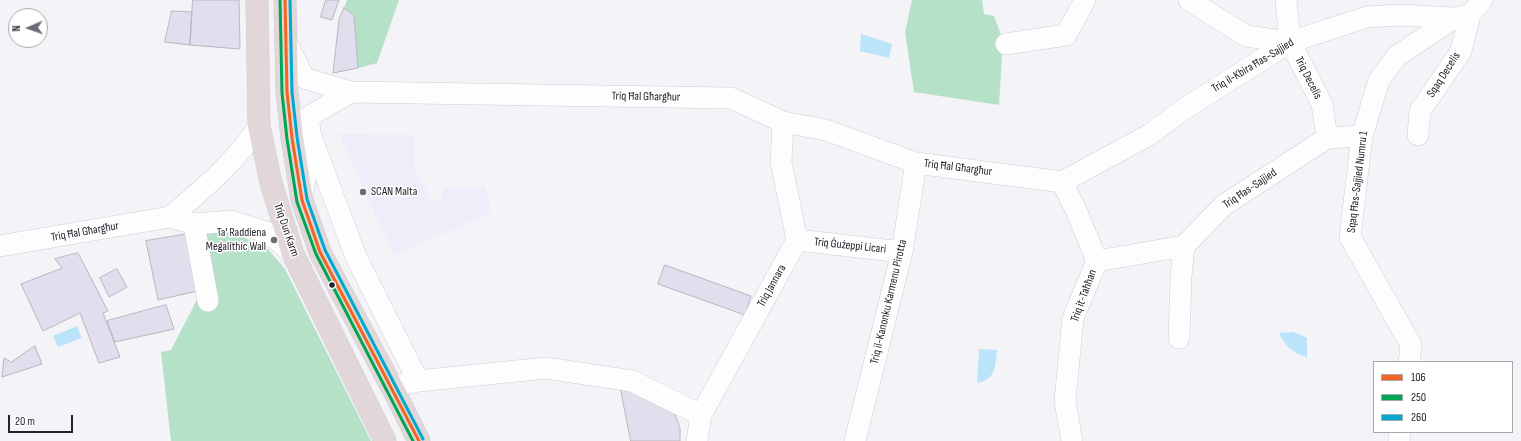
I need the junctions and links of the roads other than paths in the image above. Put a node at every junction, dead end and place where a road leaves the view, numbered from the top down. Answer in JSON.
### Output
{"nodes":[{"id":1,"x":257,"y":0,"type":"edge"},
{"id":2,"x":285,"y":0,"type":"edge"},
{"id":3,"x":1085,"y":0,"type":"edge"},
{"id":4,"x":1189,"y":0,"type":"edge"},
{"id":5,"x":1286,"y":0,"type":"edge"},
{"id":6,"x":1400,"y":7,"type":"edge"},
{"id":7,"x":1469,"y":11,"type":"edge"},
{"id":8,"x":286,"y":42,"type":"junction"},
{"id":9,"x":1290,"y":42,"type":"junction"},
{"id":10,"x":1006,"y":44,"type":"dead end"},
{"id":11,"x":351,"y":92,"type":"junction"},
{"id":12,"x":782,"y":122,"type":"junction"},
{"id":13,"x":259,"y":126,"type":"junction"},
{"id":14,"x":1418,"y":135,"type":"dead end"},
{"id":15,"x":1362,"y":136,"type":"junction"},
{"id":16,"x":312,"y":137,"type":"junction"},
{"id":17,"x":1327,"y":138,"type":"junction"},
{"id":18,"x":916,"y":163,"type":"junction"},
{"id":19,"x":1062,"y":182,"type":"junction"},
{"id":20,"x":302,"y":200,"type":"junction"},
{"id":21,"x":170,"y":217,"type":"junction"},
{"id":22,"x":194,"y":224,"type":"junction"},
{"id":23,"x":797,"y":240,"type":"junction"},
{"id":24,"x":0,"y":246,"type":"edge"},
{"id":25,"x":1184,"y":246,"type":"junction"},
{"id":26,"x":902,"y":252,"type":"junction"},
{"id":27,"x":293,"y":254,"type":"junction"},
{"id":28,"x":1097,"y":261,"type":"junction"},
{"id":29,"x":208,"y":301,"type":"dead end"},
{"id":30,"x":1178,"y":338,"type":"dead end"},
{"id":31,"x":1410,"y":353,"type":"edge"},
{"id":32,"x":418,"y":381,"type":"junction"},
{"id":33,"x":392,"y":387,"type":"junction"},
{"id":34,"x":701,"y":415,"type":"junction"},
{"id":35,"x":386,"y":441,"type":"edge"},
{"id":36,"x":419,"y":441,"type":"edge"},
{"id":37,"x":697,"y":441,"type":"edge"},
{"id":38,"x":855,"y":441,"type":"edge"},
{"id":39,"x":1072,"y":441,"type":"edge"}],
"edges":[{"from":1,"to":13,"type":"highway","name":"Triq Dun Karm"},
{"from":2,"to":8,"type":"highway","name":"Triq Dun Karm"},
{"from":3,"to":10,"type":"street"},
{"from":4,"to":9,"type":"street"},
{"from":5,"to":9,"type":"street"},
{"from":6,"to":7,"type":"street","name":"Triq il-Kbira Ħas-Sajjied"},
{"from":6,"to":9,"type":"street","name":"Triq il-Kbira Ħas-Sajjied"},
{"from":7,"to":14,"type":"street","name":"Sqaq Decelis"},
{"from":7,"to":15,"type":"street","name":"Sqaq Ħas-Sajjied Numru 1"},
{"from":8,"to":11,"type":"street","name":"Triq Ħal Għargħur"},
{"from":8,"to":20,"type":"highway","name":"Triq Dun Karm"},
{"from":9,"to":17,"type":"street","name":"Triq Decelis"},
{"from":9,"to":19,"type":"street","name":"Triq il-Kbira Ħas-Sajjied"},
{"from":11,"to":12,"type":"street","name":"Triq Ħal Għargħur"},
{"from":11,"to":16,"type":"street"},
{"from":12,"to":18,"type":"street","name":"Triq Ħal Għargħur"},
{"from":12,"to":23,"type":"street"},
{"from":13,"to":21,"type":"street"},
{"from":13,"to":27,"type":"highway","name":"Triq Dun Karm"},
{"from":15,"to":17,"type":"street","name":"Triq Ħas-Sajjied"},
{"from":15,"to":31,"type":"street","name":"Sqaq Ħas-Sajjied Numru 1"},
{"from":16,"to":20,"type":"street"},
{"from":16,"to":32,"type":"street"},
{"from":17,"to":25,"type":"street","name":"Triq Ħas-Sajjied"},
{"from":18,"to":19,"type":"street","name":"Triq Ħal Għargħur"},
{"from":18,"to":26,"type":"street","name":"Triq il-Kanonku Karmenu Pirotta"},
{"from":19,"to":28,"type":"street","name":"Triq it-Taħħan"},
{"from":20,"to":33,"type":"highway","name":"Triq Dun Karm"},
{"from":21,"to":22,"type":"street","name":"Triq Ħal Għargħur"},
{"from":21,"to":24,"type":"street","name":"Triq Ħal Għargħur"},
{"from":22,"to":27,"type":"street","name":"Triq Ħal Għargħur"},
{"from":22,"to":29,"type":"street"},
{"from":23,"to":26,"type":"street","name":"Triq Ġużeppi Licari"},
{"from":23,"to":34,"type":"street","name":"Triq Jannara"},
{"from":25,"to":28,"type":"street"},
{"from":25,"to":30,"type":"street"},
{"from":26,"to":38,"type":"street","name":"Triq il-Kanonku Karmenu Pirotta"},
{"from":27,"to":35,"type":"highway","name":"Triq Dun Karm"},
{"from":28,"to":39,"type":"street","name":"Triq it-Taħħan"},
{"from":32,"to":33,"type":"street"},
{"from":32,"to":34,"type":"street"},
{"from":33,"to":36,"type":"highway","name":"Triq Dun Karm"},
{"from":34,"to":37,"type":"street","name":"Triq Jannara"}]}
